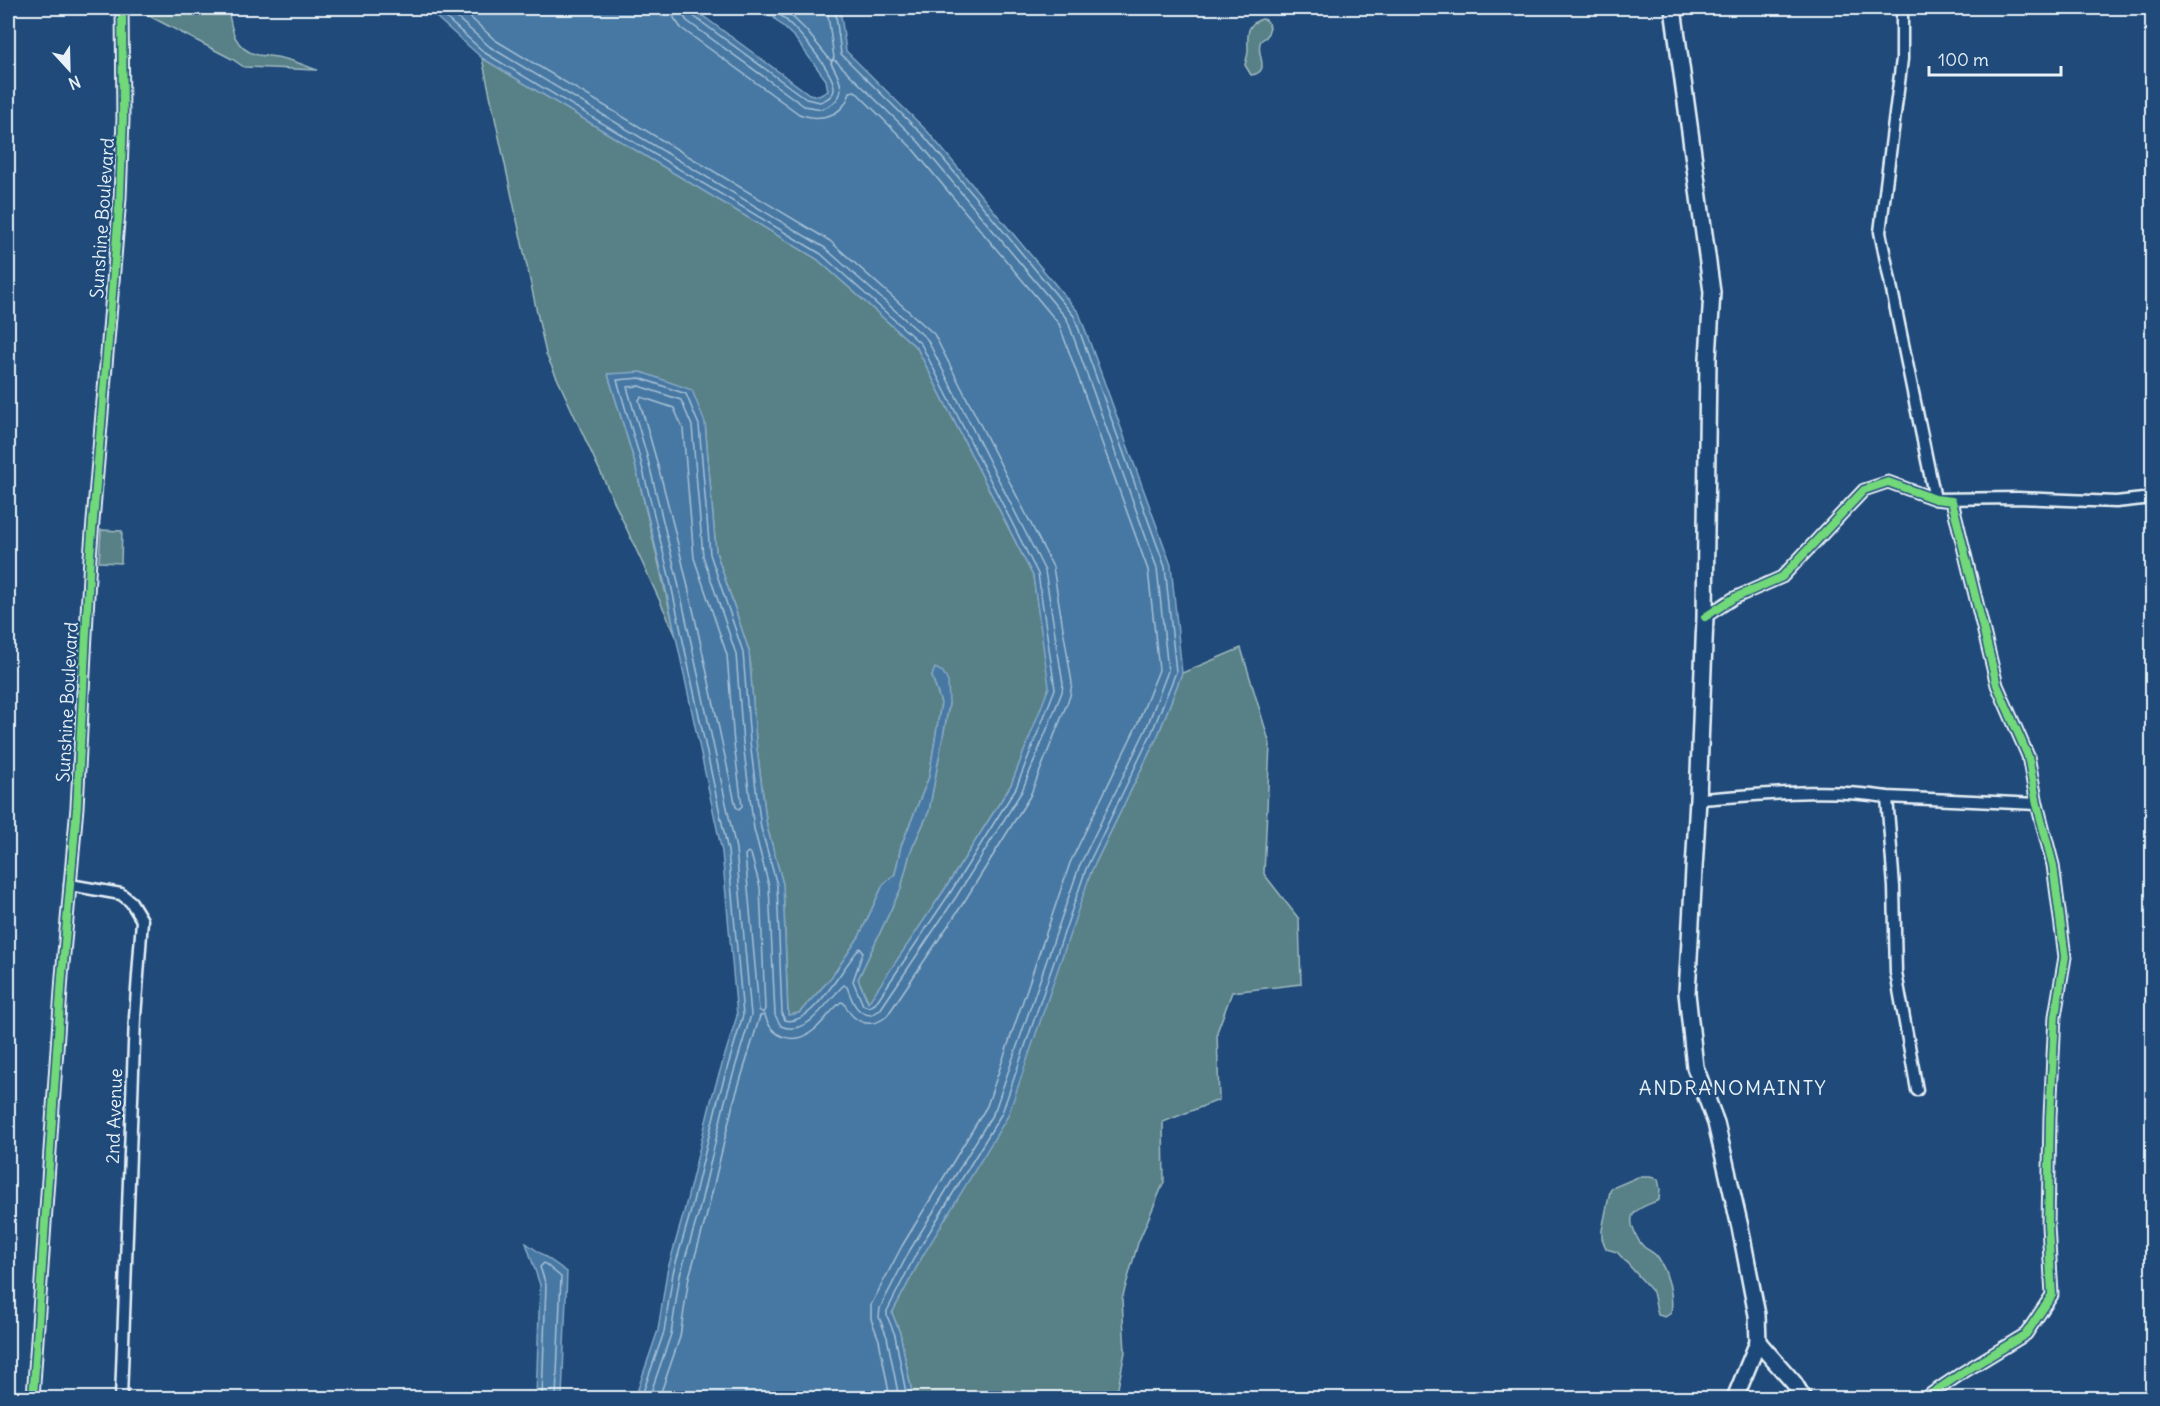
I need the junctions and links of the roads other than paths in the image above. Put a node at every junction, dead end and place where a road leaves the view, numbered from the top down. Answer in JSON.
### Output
{"nodes":[{"id":1,"x":122,"y":8,"type":"edge"},
{"id":2,"x":1673,"y":8,"type":"edge"},
{"id":3,"x":1902,"y":8,"type":"edge"},
{"id":4,"x":2152,"y":498,"type":"edge"},
{"id":5,"x":1935,"y":499,"type":"junction"},
{"id":6,"x":1705,"y":617,"type":"junction"},
{"id":7,"x":1887,"y":797,"type":"junction"},
{"id":8,"x":1698,"y":799,"type":"junction"},
{"id":9,"x":2037,"y":804,"type":"junction"},
{"id":10,"x":70,"y":885,"type":"junction"},
{"id":11,"x":1917,"y":1090,"type":"dead end"},
{"id":12,"x":1758,"y":1342,"type":"junction"},
{"id":13,"x":33,"y":1398,"type":"edge"},
{"id":14,"x":121,"y":1398,"type":"edge"},
{"id":15,"x":1735,"y":1398,"type":"edge"},
{"id":16,"x":1803,"y":1398,"type":"edge"},
{"id":17,"x":1925,"y":1398,"type":"edge"}],
"edges":[{"from":1,"to":10,"type":"street","name":"Sunshine Boulevard"},
{"from":2,"to":6,"type":"main road"},
{"from":3,"to":5,"type":"street"},
{"from":4,"to":5,"type":"street"},
{"from":5,"to":6,"type":"street"},
{"from":5,"to":9,"type":"street"},
{"from":6,"to":8,"type":"main road"},
{"from":7,"to":8,"type":"street"},
{"from":7,"to":9,"type":"street"},
{"from":7,"to":11,"type":"street"},
{"from":8,"to":12,"type":"main road"},
{"from":9,"to":17,"type":"street"},
{"from":10,"to":13,"type":"street","name":"Sunshine Boulevard"},
{"from":10,"to":14,"type":"street","name":"2nd Avenue"},
{"from":12,"to":15,"type":"main road"},
{"from":12,"to":16,"type":"main road"}]}
